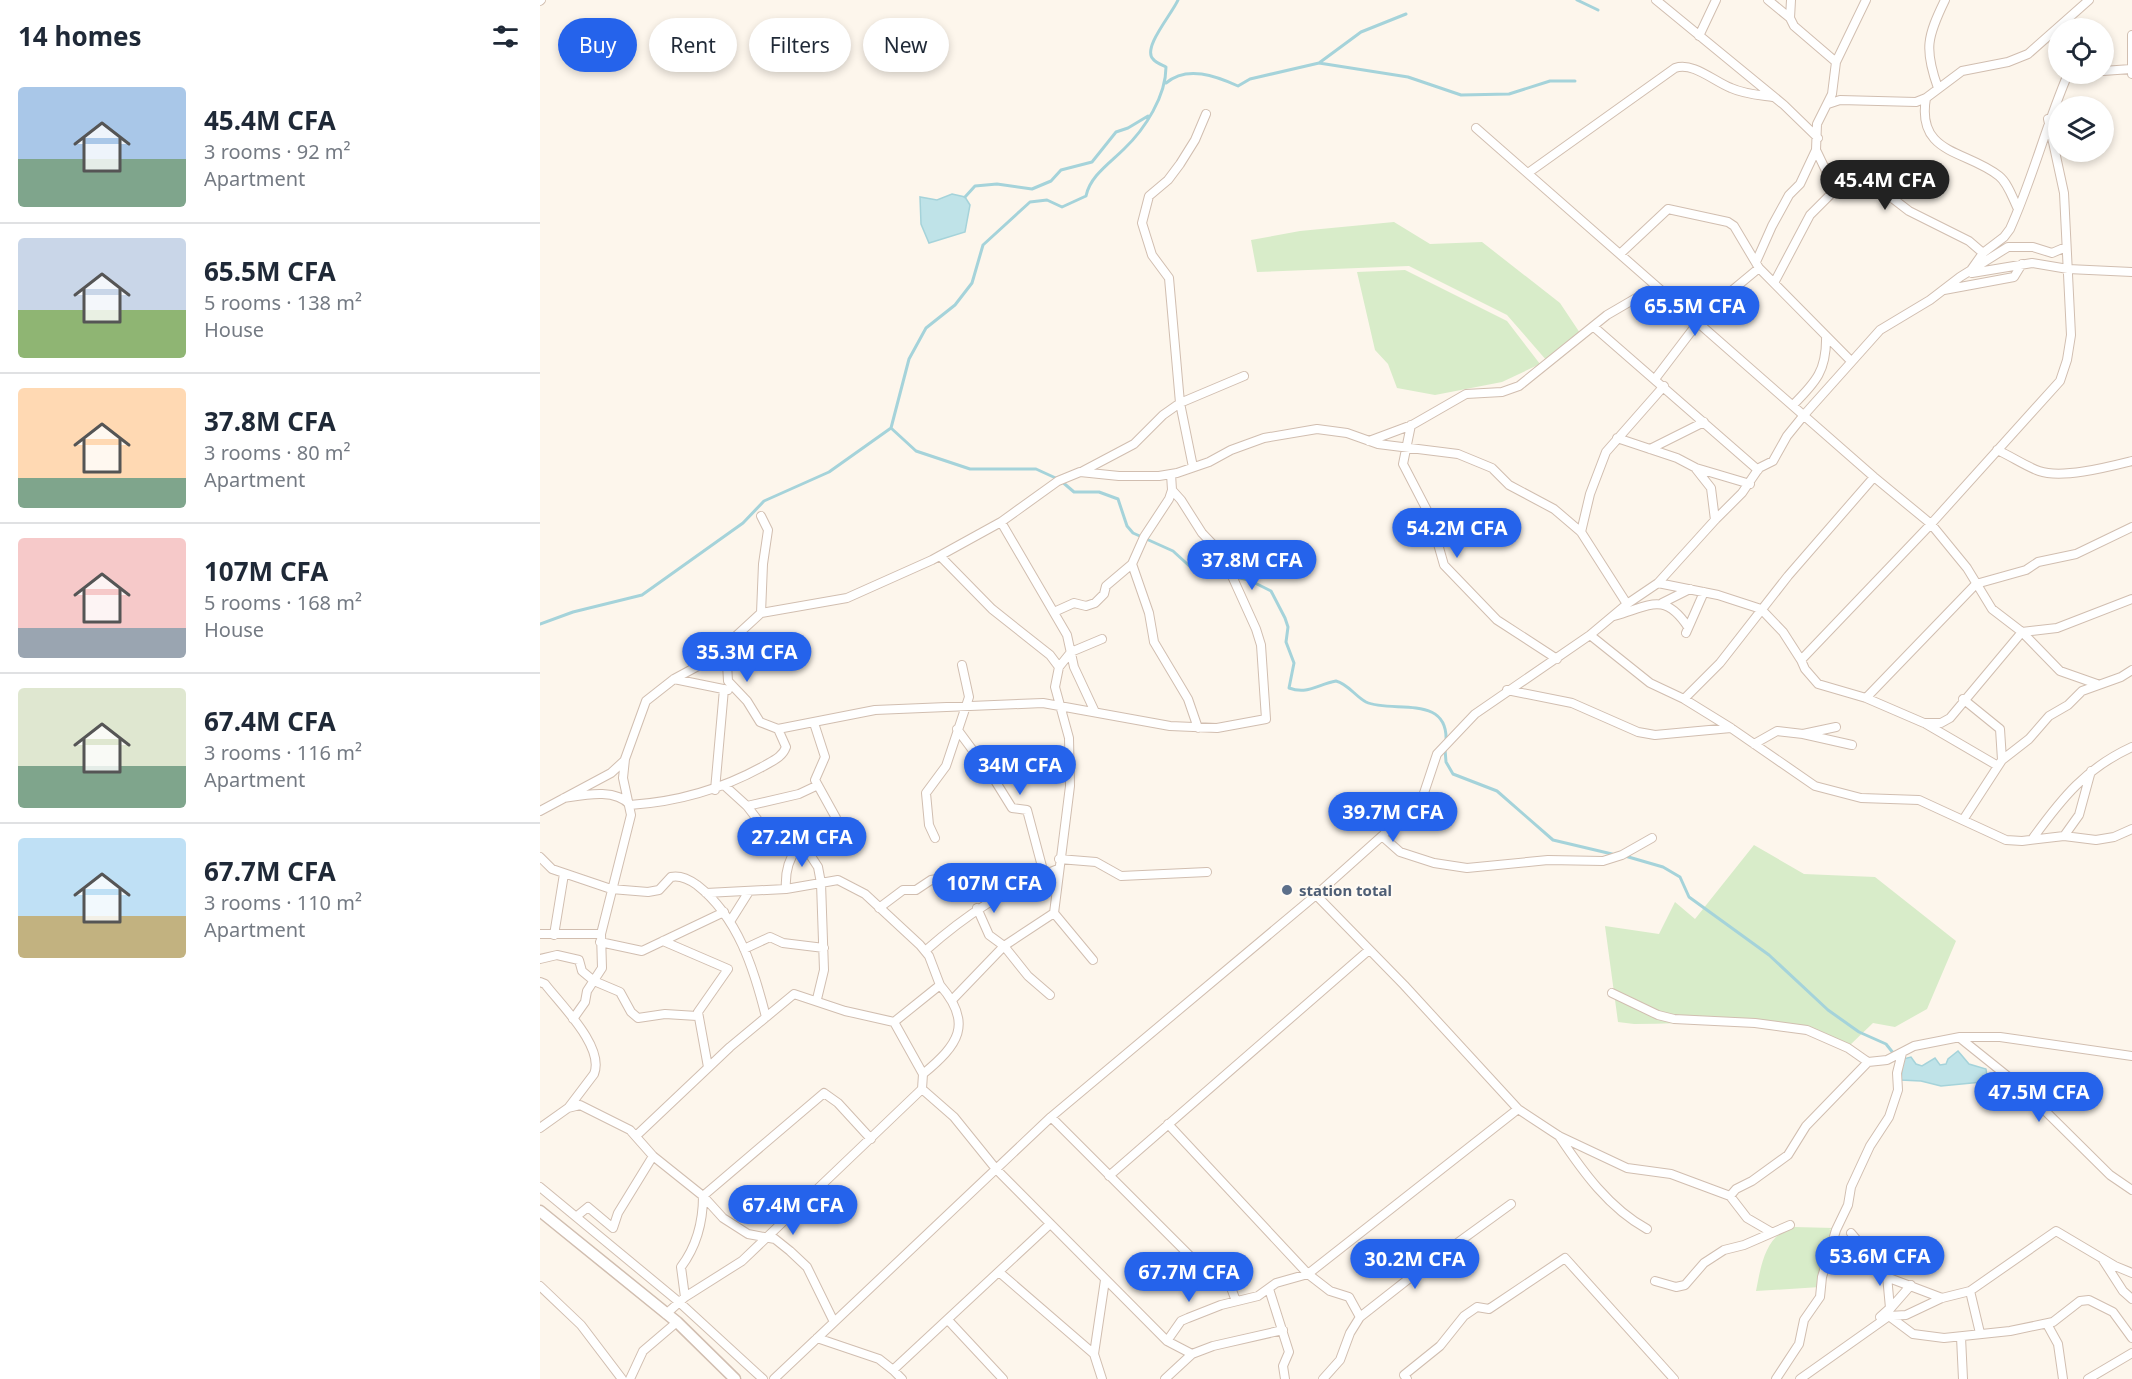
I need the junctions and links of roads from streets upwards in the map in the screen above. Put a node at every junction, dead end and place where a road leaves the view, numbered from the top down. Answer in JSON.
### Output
{"nodes":[{"id":1,"x":1656,"y":0,"type":"edge"},
{"id":2,"x":1716,"y":0,"type":"edge"},
{"id":3,"x":1768,"y":0,"type":"edge"},
{"id":4,"x":1791,"y":0,"type":"edge"},
{"id":5,"x":1866,"y":0,"type":"edge"},
{"id":6,"x":1945,"y":0,"type":"edge"},
{"id":7,"x":2089,"y":0,"type":"edge"},
{"id":8,"x":1790,"y":18,"type":"junction"},
{"id":9,"x":2132,"y":35,"type":"edge"},
{"id":10,"x":1700,"y":36,"type":"junction"},
{"id":11,"x":1836,"y":62,"type":"junction"},
{"id":12,"x":2114,"y":71,"type":"edge"},
{"id":13,"x":2131,"y":71,"type":"edge"},
{"id":14,"x":1938,"y":88,"type":"junction"},
{"id":15,"x":1773,"y":97,"type":"junction"},
{"id":16,"x":1926,"y":98,"type":"junction"},
{"id":17,"x":1828,"y":104,"type":"junction"},
{"id":18,"x":1206,"y":114,"type":"dead end"},
{"id":19,"x":2048,"y":120,"type":"edge"},
{"id":20,"x":1476,"y":129,"type":"dead end"},
{"id":21,"x":1818,"y":138,"type":"junction"},
{"id":22,"x":1816,"y":150,"type":"junction"},
{"id":23,"x":2057,"y":162,"type":"edge"},
{"id":24,"x":1528,"y":173,"type":"junction"},
{"id":25,"x":1828,"y":175,"type":"junction"},
{"id":26,"x":2018,"y":209,"type":"junction"},
{"id":27,"x":2066,"y":247,"type":"junction"},
{"id":28,"x":1983,"y":253,"type":"junction"},
{"id":29,"x":1620,"y":254,"type":"junction"},
{"id":30,"x":2022,"y":264,"type":"junction"},
{"id":31,"x":1757,"y":265,"type":"junction"},
{"id":32,"x":2068,"y":269,"type":"junction"},
{"id":33,"x":2132,"y":272,"type":"edge"},
{"id":34,"x":1970,"y":273,"type":"junction"},
{"id":35,"x":1774,"y":283,"type":"junction"},
{"id":36,"x":1655,"y":287,"type":"junction"},
{"id":37,"x":1944,"y":290,"type":"junction"},
{"id":38,"x":1698,"y":322,"type":"junction"},
{"id":39,"x":1594,"y":327,"type":"junction"},
{"id":40,"x":1826,"y":336,"type":"junction"},
{"id":41,"x":1850,"y":360,"type":"junction"},
{"id":42,"x":1244,"y":376,"type":"dead end"},
{"id":43,"x":1655,"y":379,"type":"junction"},
{"id":44,"x":1815,"y":381,"type":"junction"},
{"id":45,"x":1664,"y":386,"type":"junction"},
{"id":46,"x":1826,"y":390,"type":"junction"},
{"id":47,"x":1180,"y":403,"type":"junction"},
{"id":48,"x":1793,"y":405,"type":"junction"},
{"id":49,"x":1804,"y":415,"type":"junction"},
{"id":50,"x":1704,"y":422,"type":"junction"},
{"id":51,"x":1411,"y":425,"type":"junction"},
{"id":52,"x":1617,"y":438,"type":"junction"},
{"id":53,"x":1369,"y":441,"type":"junction"},
{"id":54,"x":1404,"y":447,"type":"junction"},
{"id":55,"x":1650,"y":449,"type":"junction"},
{"id":56,"x":1997,"y":450,"type":"junction"},
{"id":57,"x":2132,"y":461,"type":"edge"},
{"id":58,"x":1193,"y":467,"type":"junction"},
{"id":59,"x":1696,"y":468,"type":"junction"},
{"id":60,"x":1758,"y":470,"type":"junction"},
{"id":61,"x":1080,"y":472,"type":"junction"},
{"id":62,"x":1171,"y":474,"type":"junction"},
{"id":63,"x":1732,"y":477,"type":"junction"},
{"id":64,"x":1874,"y":477,"type":"junction"},
{"id":65,"x":1750,"y":484,"type":"junction"},
{"id":66,"x":1172,"y":490,"type":"junction"},
{"id":67,"x":1742,"y":493,"type":"junction"},
{"id":68,"x":761,"y":516,"type":"dead end"},
{"id":69,"x":1714,"y":520,"type":"junction"},
{"id":70,"x":1001,"y":522,"type":"junction"},
{"id":71,"x":1931,"y":524,"type":"junction"},
{"id":72,"x":2132,"y":527,"type":"edge"},
{"id":73,"x":1581,"y":532,"type":"junction"},
{"id":74,"x":940,"y":556,"type":"junction"},
{"id":75,"x":1132,"y":564,"type":"junction"},
{"id":76,"x":1658,"y":583,"type":"junction"},
{"id":77,"x":1976,"y":584,"type":"junction"},
{"id":78,"x":1690,"y":589,"type":"junction"},
{"id":79,"x":1704,"y":592,"type":"junction"},
{"id":80,"x":2132,"y":599,"type":"edge"},
{"id":81,"x":1662,"y":603,"type":"junction"},
{"id":82,"x":1627,"y":604,"type":"junction"},
{"id":83,"x":1761,"y":609,"type":"junction"},
{"id":84,"x":1054,"y":612,"type":"junction"},
{"id":85,"x":761,"y":613,"type":"junction"},
{"id":86,"x":1612,"y":616,"type":"junction"},
{"id":87,"x":2022,"y":632,"type":"junction"},
{"id":88,"x":1590,"y":635,"type":"junction"},
{"id":89,"x":1102,"y":639,"type":"dead end"},
{"id":90,"x":726,"y":646,"type":"junction"},
{"id":91,"x":1071,"y":652,"type":"junction"},
{"id":92,"x":1557,"y":659,"type":"junction"},
{"id":93,"x":1801,"y":660,"type":"junction"},
{"id":94,"x":962,"y":665,"type":"dead end"},
{"id":95,"x":1059,"y":667,"type":"junction"},
{"id":96,"x":2132,"y":670,"type":"edge"},
{"id":97,"x":674,"y":679,"type":"junction"},
{"id":98,"x":2097,"y":684,"type":"junction"},
{"id":99,"x":724,"y":689,"type":"junction"},
{"id":100,"x":1507,"y":690,"type":"junction"},
{"id":101,"x":737,"y":693,"type":"junction"},
{"id":102,"x":1866,"y":698,"type":"junction"},
{"id":103,"x":1684,"y":699,"type":"junction"},
{"id":104,"x":1963,"y":699,"type":"junction"},
{"id":105,"x":1059,"y":704,"type":"junction"},
{"id":106,"x":964,"y":708,"type":"junction"},
{"id":107,"x":1095,"y":712,"type":"junction"},
{"id":108,"x":814,"y":723,"type":"junction"},
{"id":109,"x":1924,"y":723,"type":"junction"},
{"id":110,"x":1836,"y":727,"type":"dead end"},
{"id":111,"x":1198,"y":728,"type":"junction"},
{"id":112,"x":1731,"y":728,"type":"junction"},
{"id":113,"x":778,"y":729,"type":"junction"},
{"id":114,"x":957,"y":729,"type":"junction"},
{"id":115,"x":1803,"y":734,"type":"junction"},
{"id":116,"x":1754,"y":744,"type":"junction"},
{"id":117,"x":1852,"y":745,"type":"dead end"},
{"id":118,"x":2132,"y":747,"type":"edge"},
{"id":119,"x":625,"y":759,"type":"junction"},
{"id":120,"x":2000,"y":763,"type":"junction"},
{"id":121,"x":2092,"y":770,"type":"junction"},
{"id":122,"x":725,"y":786,"type":"junction"},
{"id":123,"x":816,"y":786,"type":"junction"},
{"id":124,"x":715,"y":790,"type":"junction"},
{"id":125,"x":564,"y":798,"type":"junction"},
{"id":126,"x":630,"y":805,"type":"junction"},
{"id":127,"x":747,"y":806,"type":"junction"},
{"id":128,"x":540,"y":811,"type":"edge"},
{"id":129,"x":836,"y":818,"type":"dead end"},
{"id":130,"x":1963,"y":820,"type":"junction"},
{"id":131,"x":760,"y":823,"type":"dead end"},
{"id":132,"x":2132,"y":829,"type":"edge"},
{"id":133,"x":1382,"y":836,"type":"junction"},
{"id":134,"x":2064,"y":836,"type":"junction"},
{"id":135,"x":1652,"y":837,"type":"dead end"},
{"id":136,"x":935,"y":838,"type":"dead end"},
{"id":137,"x":2033,"y":838,"type":"junction"},
{"id":138,"x":540,"y":857,"type":"edge"},
{"id":139,"x":1059,"y":859,"type":"junction"},
{"id":140,"x":1058,"y":869,"type":"junction"},
{"id":141,"x":1207,"y":872,"type":"dead end"},
{"id":142,"x":564,"y":874,"type":"junction"},
{"id":143,"x":1044,"y":874,"type":"junction"},
{"id":144,"x":821,"y":883,"type":"junction"},
{"id":145,"x":949,"y":885,"type":"dead end"},
{"id":146,"x":611,"y":889,"type":"junction"},
{"id":147,"x":786,"y":889,"type":"junction"},
{"id":148,"x":706,"y":893,"type":"junction"},
{"id":149,"x":748,"y":893,"type":"junction"},
{"id":150,"x":1316,"y":895,"type":"junction"},
{"id":151,"x":879,"y":908,"type":"junction"},
{"id":152,"x":977,"y":908,"type":"junction"},
{"id":153,"x":724,"y":912,"type":"junction"},
{"id":154,"x":1054,"y":913,"type":"junction"},
{"id":155,"x":730,"y":920,"type":"junction"},
{"id":156,"x":540,"y":934,"type":"edge"},
{"id":157,"x":554,"y":935,"type":"junction"},
{"id":158,"x":601,"y":938,"type":"junction"},
{"id":159,"x":663,"y":941,"type":"junction"},
{"id":160,"x":1004,"y":946,"type":"junction"},
{"id":161,"x":824,"y":948,"type":"junction"},
{"id":162,"x":744,"y":949,"type":"junction"},
{"id":163,"x":1369,"y":950,"type":"junction"},
{"id":164,"x":925,"y":951,"type":"junction"},
{"id":165,"x":540,"y":959,"type":"edge"},
{"id":166,"x":1093,"y":960,"type":"dead end"},
{"id":167,"x":594,"y":981,"type":"junction"},
{"id":168,"x":540,"y":982,"type":"edge"},
{"id":169,"x":940,"y":984,"type":"junction"},
{"id":170,"x":1612,"y":993,"type":"dead end"},
{"id":171,"x":1050,"y":996,"type":"dead end"},
{"id":172,"x":817,"y":999,"type":"junction"},
{"id":173,"x":953,"y":999,"type":"junction"},
{"id":174,"x":697,"y":1016,"type":"junction"},
{"id":175,"x":766,"y":1017,"type":"junction"},
{"id":176,"x":573,"y":1019,"type":"junction"},
{"id":177,"x":894,"y":1022,"type":"junction"},
{"id":178,"x":1960,"y":1037,"type":"junction"},
{"id":179,"x":1902,"y":1053,"type":"junction"},
{"id":180,"x":2132,"y":1056,"type":"edge"},
{"id":181,"x":1868,"y":1062,"type":"junction"},
{"id":182,"x":708,"y":1067,"type":"junction"},
{"id":183,"x":923,"y":1074,"type":"junction"},
{"id":184,"x":922,"y":1089,"type":"junction"},
{"id":185,"x":568,"y":1107,"type":"junction"},
{"id":186,"x":1518,"y":1108,"type":"junction"},
{"id":187,"x":1051,"y":1117,"type":"junction"},
{"id":188,"x":1168,"y":1124,"type":"junction"},
{"id":189,"x":540,"y":1128,"type":"edge"},
{"id":190,"x":637,"y":1136,"type":"junction"},
{"id":191,"x":1559,"y":1136,"type":"junction"},
{"id":192,"x":871,"y":1138,"type":"junction"},
{"id":193,"x":654,"y":1156,"type":"junction"},
{"id":194,"x":996,"y":1170,"type":"junction"},
{"id":195,"x":1109,"y":1176,"type":"junction"},
{"id":196,"x":540,"y":1186,"type":"edge"},
{"id":197,"x":2132,"y":1190,"type":"edge"},
{"id":198,"x":703,"y":1196,"type":"junction"},
{"id":199,"x":1730,"y":1196,"type":"junction"},
{"id":200,"x":1511,"y":1204,"type":"dead end"},
{"id":201,"x":540,"y":1211,"type":"edge"},
{"id":202,"x":577,"y":1216,"type":"junction"},
{"id":203,"x":1050,"y":1224,"type":"junction"},
{"id":204,"x":1790,"y":1225,"type":"dead end"},
{"id":205,"x":1647,"y":1229,"type":"dead end"},
{"id":206,"x":1771,"y":1232,"type":"junction"},
{"id":207,"x":1851,"y":1233,"type":"dead end"},
{"id":208,"x":765,"y":1238,"type":"junction"},
{"id":209,"x":2101,"y":1257,"type":"junction"},
{"id":210,"x":999,"y":1272,"type":"junction"},
{"id":211,"x":2132,"y":1273,"type":"edge"},
{"id":212,"x":1308,"y":1274,"type":"junction"},
{"id":213,"x":1887,"y":1276,"type":"junction"},
{"id":214,"x":1105,"y":1280,"type":"junction"},
{"id":215,"x":1655,"y":1281,"type":"dead end"},
{"id":216,"x":1911,"y":1285,"type":"junction"},
{"id":217,"x":540,"y":1286,"type":"edge"},
{"id":218,"x":1269,"y":1289,"type":"junction"},
{"id":219,"x":1970,"y":1291,"type":"junction"},
{"id":220,"x":1942,"y":1298,"type":"junction"},
{"id":221,"x":2132,"y":1299,"type":"edge"},
{"id":222,"x":682,"y":1300,"type":"junction"},
{"id":223,"x":1236,"y":1301,"type":"junction"},
{"id":224,"x":1890,"y":1313,"type":"junction"},
{"id":225,"x":666,"y":1314,"type":"junction"},
{"id":226,"x":1360,"y":1317,"type":"junction"},
{"id":227,"x":948,"y":1320,"type":"junction"},
{"id":228,"x":677,"y":1322,"type":"junction"},
{"id":229,"x":834,"y":1323,"type":"junction"},
{"id":230,"x":2047,"y":1324,"type":"junction"},
{"id":231,"x":1283,"y":1330,"type":"junction"},
{"id":232,"x":1980,"y":1333,"type":"junction"},
{"id":233,"x":1961,"y":1337,"type":"junction"},
{"id":234,"x":817,"y":1338,"type":"junction"},
{"id":235,"x":2132,"y":1338,"type":"edge"},
{"id":236,"x":1167,"y":1341,"type":"junction"},
{"id":237,"x":1094,"y":1354,"type":"junction"},
{"id":238,"x":1191,"y":1354,"type":"junction"},
{"id":239,"x":2130,"y":1355,"type":"edge"},
{"id":240,"x":892,"y":1370,"type":"junction"},
{"id":241,"x":1171,"y":1377,"type":"edge"},
{"id":242,"x":622,"y":1379,"type":"edge"},
{"id":243,"x":630,"y":1379,"type":"edge"},
{"id":244,"x":735,"y":1379,"type":"edge"},
{"id":245,"x":763,"y":1379,"type":"edge"},
{"id":246,"x":774,"y":1379,"type":"edge"},
{"id":247,"x":902,"y":1379,"type":"edge"},
{"id":248,"x":1003,"y":1379,"type":"edge"},
{"id":249,"x":1102,"y":1379,"type":"edge"},
{"id":250,"x":1285,"y":1379,"type":"edge"},
{"id":251,"x":1323,"y":1379,"type":"edge"},
{"id":252,"x":1407,"y":1379,"type":"edge"},
{"id":253,"x":1674,"y":1379,"type":"edge"},
{"id":254,"x":1776,"y":1379,"type":"edge"},
{"id":255,"x":1800,"y":1379,"type":"edge"},
{"id":256,"x":1963,"y":1379,"type":"edge"},
{"id":257,"x":2063,"y":1379,"type":"edge"},
{"id":258,"x":2088,"y":1379,"type":"edge"}],
"edges":[{"from":1,"to":10,"type":"street"},
{"from":2,"to":10,"type":"street"},
{"from":3,"to":8,"type":"street"},
{"from":4,"to":8,"type":"street"},
{"from":5,"to":11,"type":"street"},
{"from":6,"to":14,"type":"street"},
{"from":7,"to":14,"type":"street"},
{"from":8,"to":11,"type":"street"},
{"from":9,"to":13,"type":"street"},
{"from":10,"to":15,"type":"street"},
{"from":11,"to":17,"type":"street"},
{"from":12,"to":13,"type":"street"},
{"from":14,"to":16,"type":"street"},
{"from":15,"to":21,"type":"street"},
{"from":15,"to":24,"type":"street"},
{"from":16,"to":17,"type":"street"},
{"from":16,"to":26,"type":"street"},
{"from":17,"to":21,"type":"street"},
{"from":18,"to":47,"type":"street"},
{"from":19,"to":26,"type":"street"},
{"from":20,"to":24,"type":"street"},
{"from":21,"to":22,"type":"street"},
{"from":22,"to":25,"type":"street"},
{"from":22,"to":31,"type":"street"},
{"from":23,"to":27,"type":"street"},
{"from":24,"to":29,"type":"street"},
{"from":25,"to":28,"type":"street"},
{"from":25,"to":35,"type":"street"},
{"from":26,"to":28,"type":"street"},
{"from":27,"to":32,"type":"street"},
{"from":27,"to":34,"type":"street"},
{"from":28,"to":34,"type":"street"},
{"from":29,"to":31,"type":"street"},
{"from":29,"to":36,"type":"street"},
{"from":30,"to":32,"type":"street"},
{"from":30,"to":34,"type":"street"},
{"from":30,"to":37,"type":"street"},
{"from":31,"to":35,"type":"street"},
{"from":31,"to":38,"type":"street"},
{"from":32,"to":33,"type":"street"},
{"from":32,"to":56,"type":"street"},
{"from":34,"to":37,"type":"street"},
{"from":35,"to":40,"type":"street"},
{"from":36,"to":38,"type":"street"},
{"from":36,"to":39,"type":"street"},
{"from":37,"to":41,"type":"street"},
{"from":38,"to":43,"type":"street"},
{"from":38,"to":48,"type":"street"},
{"from":39,"to":43,"type":"street"},
{"from":39,"to":51,"type":"street"},
{"from":40,"to":41,"type":"street"},
{"from":40,"to":44,"type":"street"},
{"from":41,"to":46,"type":"street"},
{"from":42,"to":47,"type":"street"},
{"from":43,"to":45,"type":"street"},
{"from":44,"to":46,"type":"street"},
{"from":44,"to":48,"type":"street"},
{"from":45,"to":50,"type":"street"},
{"from":45,"to":52,"type":"street"},
{"from":46,"to":49,"type":"street"},
{"from":47,"to":58,"type":"street"},
{"from":47,"to":61,"type":"street"},
{"from":48,"to":49,"type":"street"},
{"from":49,"to":60,"type":"street"},
{"from":49,"to":64,"type":"street"},
{"from":50,"to":55,"type":"street"},
{"from":50,"to":60,"type":"street"},
{"from":51,"to":53,"type":"street"},
{"from":51,"to":54,"type":"street"},
{"from":52,"to":55,"type":"street"},
{"from":52,"to":73,"type":"street"},
{"from":53,"to":54,"type":"street"},
{"from":53,"to":58,"type":"street"},
{"from":54,"to":73,"type":"street"},
{"from":54,"to":92,"type":"street"},
{"from":55,"to":59,"type":"street"},
{"from":56,"to":57,"type":"street"},
{"from":56,"to":71,"type":"street"},
{"from":58,"to":62,"type":"street"},
{"from":59,"to":63,"type":"street"},
{"from":59,"to":69,"type":"street"},
{"from":60,"to":65,"type":"street"},
{"from":61,"to":62,"type":"street"},
{"from":61,"to":70,"type":"street"},
{"from":62,"to":66,"type":"street"},
{"from":63,"to":65,"type":"street"},
{"from":63,"to":67,"type":"street"},
{"from":64,"to":71,"type":"street"},
{"from":64,"to":83,"type":"street"},
{"from":65,"to":67,"type":"street"},
{"from":66,"to":75,"type":"street"},
{"from":66,"to":111,"type":"street"},
{"from":67,"to":69,"type":"street"},
{"from":68,"to":85,"type":"street"},
{"from":69,"to":76,"type":"street"},
{"from":70,"to":74,"type":"street"},
{"from":70,"to":84,"type":"street"},
{"from":71,"to":77,"type":"street"},
{"from":71,"to":93,"type":"street"},
{"from":72,"to":77,"type":"street"},
{"from":73,"to":82,"type":"street"},
{"from":74,"to":85,"type":"street"},
{"from":74,"to":95,"type":"street"},
{"from":75,"to":84,"type":"street"},
{"from":75,"to":111,"type":"street"},
{"from":76,"to":78,"type":"street"},
{"from":76,"to":82,"type":"street"},
{"from":77,"to":87,"type":"street"},
{"from":77,"to":102,"type":"street"},
{"from":78,"to":79,"type":"street"},
{"from":78,"to":81,"type":"street"},
{"from":79,"to":81,"type":"street"},
{"from":79,"to":83,"type":"street"},
{"from":80,"to":87,"type":"street"},
{"from":81,"to":86,"type":"street"},
{"from":82,"to":86,"type":"street"},
{"from":83,"to":93,"type":"street"},
{"from":83,"to":103,"type":"street"},
{"from":84,"to":91,"type":"street"},
{"from":85,"to":90,"type":"street"},
{"from":86,"to":88,"type":"street"},
{"from":87,"to":98,"type":"street"},
{"from":87,"to":104,"type":"street"},
{"from":88,"to":92,"type":"street"},
{"from":88,"to":103,"type":"street"},
{"from":89,"to":91,"type":"street"},
{"from":90,"to":97,"type":"street"},
{"from":90,"to":101,"type":"street"},
{"from":91,"to":95,"type":"street"},
{"from":91,"to":107,"type":"street"},
{"from":92,"to":100,"type":"street"},
{"from":93,"to":102,"type":"street"},
{"from":94,"to":106,"type":"street"},
{"from":95,"to":105,"type":"street"},
{"from":96,"to":98,"type":"street"},
{"from":97,"to":99,"type":"street"},
{"from":97,"to":119,"type":"street"},
{"from":98,"to":120,"type":"street"},
{"from":99,"to":101,"type":"street"},
{"from":99,"to":124,"type":"street"},
{"from":100,"to":112,"type":"street"},
{"from":100,"to":133,"type":"street"},
{"from":101,"to":113,"type":"street"},
{"from":102,"to":109,"type":"street"},
{"from":103,"to":112,"type":"street"},
{"from":104,"to":109,"type":"street"},
{"from":104,"to":120,"type":"street"},
{"from":105,"to":106,"type":"street"},
{"from":105,"to":107,"type":"street"},
{"from":105,"to":139,"type":"street"},
{"from":106,"to":108,"type":"street"},
{"from":106,"to":114,"type":"street"},
{"from":107,"to":111,"type":"street"},
{"from":108,"to":113,"type":"street"},
{"from":108,"to":123,"type":"street"},
{"from":109,"to":120,"type":"street"},
{"from":110,"to":115,"type":"street"},
{"from":112,"to":116,"type":"street"},
{"from":113,"to":122,"type":"street"},
{"from":114,"to":136,"type":"street"},
{"from":114,"to":143,"type":"street"},
{"from":115,"to":116,"type":"street"},
{"from":115,"to":117,"type":"street"},
{"from":116,"to":130,"type":"street"},
{"from":118,"to":121,"type":"street"},
{"from":119,"to":125,"type":"street"},
{"from":119,"to":126,"type":"street"},
{"from":120,"to":130,"type":"street"},
{"from":121,"to":134,"type":"street"},
{"from":121,"to":137,"type":"street"},
{"from":122,"to":124,"type":"street"},
{"from":122,"to":127,"type":"street"},
{"from":123,"to":127,"type":"street"},
{"from":123,"to":129,"type":"street"},
{"from":124,"to":126,"type":"street"},
{"from":125,"to":126,"type":"street"},
{"from":125,"to":128,"type":"street"},
{"from":126,"to":146,"type":"street"},
{"from":127,"to":131,"type":"street"},
{"from":130,"to":137,"type":"street"},
{"from":132,"to":134,"type":"street"},
{"from":133,"to":135,"type":"street"},
{"from":133,"to":150,"type":"street"},
{"from":134,"to":137,"type":"street"},
{"from":138,"to":142,"type":"street"},
{"from":139,"to":140,"type":"street"},
{"from":139,"to":141,"type":"street"},
{"from":140,"to":143,"type":"street"},
{"from":140,"to":154,"type":"street"},
{"from":142,"to":146,"type":"street"},
{"from":142,"to":157,"type":"street"},
{"from":143,"to":152,"type":"street"},
{"from":144,"to":147,"type":"street"},
{"from":144,"to":147,"type":"street"},
{"from":144,"to":151,"type":"street"},
{"from":144,"to":161,"type":"street"},
{"from":145,"to":151,"type":"street"},
{"from":146,"to":148,"type":"street"},
{"from":146,"to":158,"type":"street"},
{"from":147,"to":149,"type":"street"},
{"from":148,"to":149,"type":"street"},
{"from":148,"to":153,"type":"street"},
{"from":149,"to":155,"type":"street"},
{"from":150,"to":163,"type":"street"},
{"from":150,"to":187,"type":"street"},
{"from":151,"to":164,"type":"street"},
{"from":152,"to":160,"type":"street"},
{"from":152,"to":164,"type":"street"},
{"from":153,"to":155,"type":"street"},
{"from":153,"to":159,"type":"street"},
{"from":154,"to":160,"type":"street"},
{"from":154,"to":166,"type":"street"},
{"from":155,"to":162,"type":"street"},
{"from":156,"to":157,"type":"street"},
{"from":157,"to":158,"type":"street"},
{"from":158,"to":159,"type":"street"},
{"from":158,"to":167,"type":"street"},
{"from":159,"to":174,"type":"street"},
{"from":160,"to":171,"type":"street"},
{"from":160,"to":173,"type":"street"},
{"from":161,"to":162,"type":"street"},
{"from":161,"to":172,"type":"street"},
{"from":162,"to":175,"type":"street"},
{"from":163,"to":186,"type":"street"},
{"from":163,"to":188,"type":"street"},
{"from":164,"to":169,"type":"street"},
{"from":165,"to":167,"type":"street"},
{"from":167,"to":174,"type":"street"},
{"from":167,"to":176,"type":"street"},
{"from":168,"to":176,"type":"street"},
{"from":169,"to":173,"type":"street"},
{"from":169,"to":177,"type":"street"},
{"from":170,"to":181,"type":"street"},
{"from":172,"to":175,"type":"street"},
{"from":172,"to":177,"type":"street"},
{"from":173,"to":183,"type":"street"},
{"from":174,"to":182,"type":"street"},
{"from":175,"to":182,"type":"street"},
{"from":176,"to":185,"type":"street"},
{"from":177,"to":183,"type":"street"},
{"from":178,"to":179,"type":"street"},
{"from":178,"to":180,"type":"street"},
{"from":178,"to":197,"type":"street"},
{"from":179,"to":181,"type":"street"},
{"from":179,"to":254,"type":"street"},
{"from":181,"to":199,"type":"street"},
{"from":182,"to":190,"type":"street"},
{"from":183,"to":184,"type":"street"},
{"from":184,"to":192,"type":"street"},
{"from":184,"to":194,"type":"street"},
{"from":185,"to":189,"type":"street"},
{"from":185,"to":190,"type":"street"},
{"from":186,"to":191,"type":"street"},
{"from":186,"to":212,"type":"street"},
{"from":187,"to":194,"type":"street"},
{"from":187,"to":195,"type":"street"},
{"from":188,"to":195,"type":"street"},
{"from":188,"to":212,"type":"street"},
{"from":190,"to":193,"type":"street"},
{"from":191,"to":199,"type":"street"},
{"from":191,"to":205,"type":"street"},
{"from":192,"to":198,"type":"street"},
{"from":192,"to":208,"type":"street"},
{"from":193,"to":198,"type":"street"},
{"from":193,"to":202,"type":"street"},
{"from":194,"to":203,"type":"street"},
{"from":194,"to":229,"type":"street"},
{"from":195,"to":223,"type":"street"},
{"from":196,"to":202,"type":"street"},
{"from":198,"to":208,"type":"street"},
{"from":198,"to":222,"type":"street"},
{"from":199,"to":206,"type":"street"},
{"from":200,"to":226,"type":"street"},
{"from":201,"to":225,"type":"street"},
{"from":202,"to":222,"type":"street"},
{"from":203,"to":210,"type":"street"},
{"from":203,"to":214,"type":"street"},
{"from":204,"to":206,"type":"street"},
{"from":206,"to":215,"type":"street"},
{"from":207,"to":213,"type":"street"},
{"from":208,"to":222,"type":"street"},
{"from":208,"to":229,"type":"street"},
{"from":209,"to":211,"type":"street"},
{"from":209,"to":219,"type":"street"},
{"from":209,"to":221,"type":"street"},
{"from":210,"to":227,"type":"street"},
{"from":210,"to":237,"type":"street"},
{"from":212,"to":218,"type":"street"},
{"from":212,"to":226,"type":"street"},
{"from":213,"to":216,"type":"street"},
{"from":213,"to":224,"type":"street"},
{"from":214,"to":236,"type":"street"},
{"from":214,"to":237,"type":"street"},
{"from":216,"to":220,"type":"street"},
{"from":216,"to":224,"type":"street"},
{"from":217,"to":242,"type":"street"},
{"from":218,"to":223,"type":"street"},
{"from":218,"to":231,"type":"street"},
{"from":219,"to":220,"type":"street"},
{"from":219,"to":232,"type":"street"},
{"from":220,"to":224,"type":"street"},
{"from":222,"to":225,"type":"street"},
{"from":222,"to":245,"type":"street"},
{"from":223,"to":236,"type":"street"},
{"from":224,"to":233,"type":"street"},
{"from":224,"to":255,"type":"street"},
{"from":225,"to":228,"type":"street"},
{"from":226,"to":251,"type":"street"},
{"from":227,"to":240,"type":"street"},
{"from":227,"to":248,"type":"street"},
{"from":228,"to":243,"type":"street"},
{"from":228,"to":244,"type":"street"},
{"from":229,"to":234,"type":"street"},
{"from":230,"to":232,"type":"street"},
{"from":230,"to":235,"type":"street"},
{"from":230,"to":257,"type":"street"},
{"from":231,"to":238,"type":"street"},
{"from":231,"to":250,"type":"street"},
{"from":232,"to":233,"type":"street"},
{"from":233,"to":256,"type":"street"},
{"from":234,"to":240,"type":"street"},
{"from":234,"to":246,"type":"street"},
{"from":236,"to":238,"type":"street"},
{"from":237,"to":249,"type":"street"},
{"from":238,"to":241,"type":"street"},
{"from":239,"to":258,"type":"street"},
{"from":240,"to":247,"type":"street"},
{"from":252,"to":253,"type":"street"}]}
